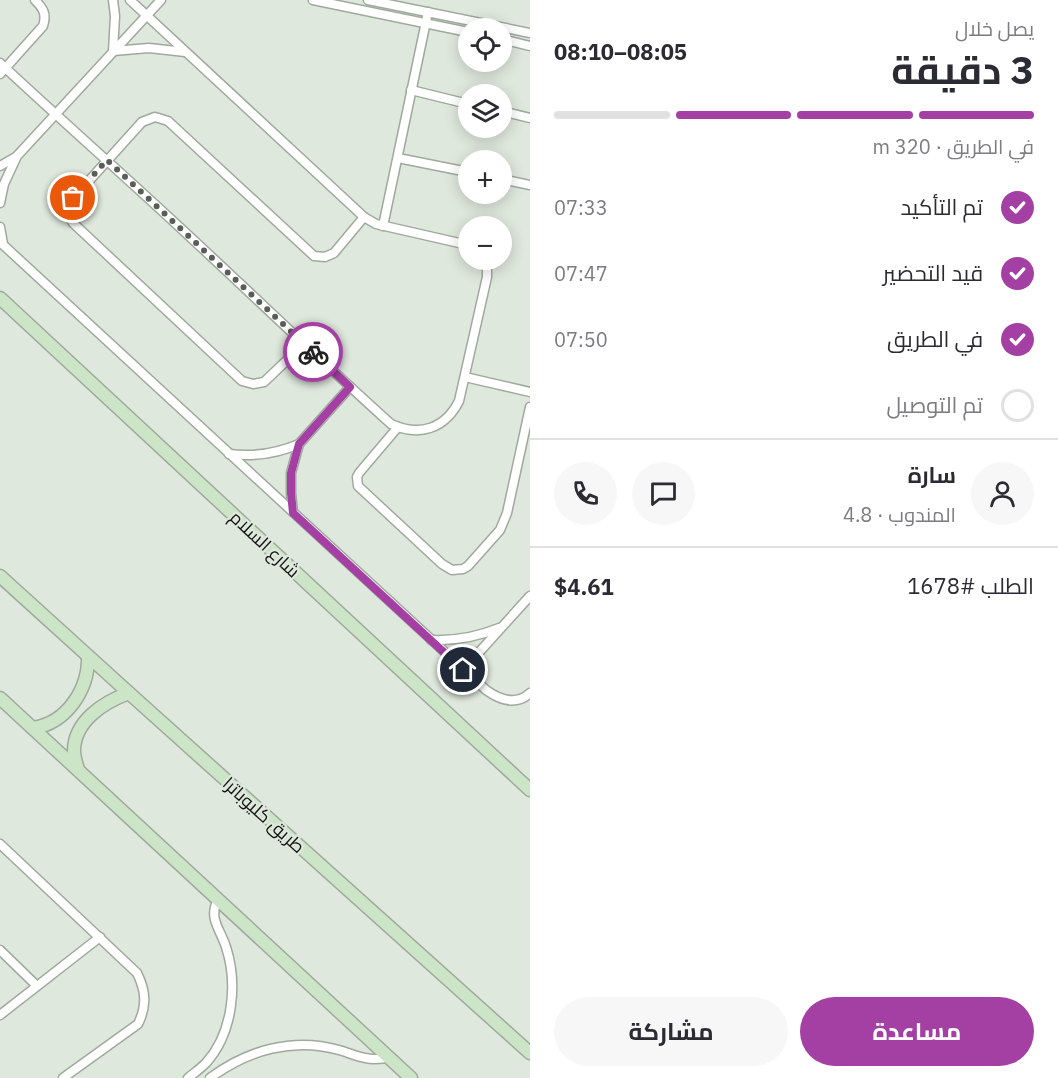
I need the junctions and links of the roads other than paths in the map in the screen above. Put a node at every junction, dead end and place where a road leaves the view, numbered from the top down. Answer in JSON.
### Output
{"nodes":[{"id":1,"x":35,"y":0,"type":"edge"},
{"id":2,"x":113,"y":0,"type":"edge"},
{"id":3,"x":130,"y":0,"type":"edge"},
{"id":4,"x":161,"y":0,"type":"edge"},
{"id":5,"x":313,"y":0,"type":"edge"},
{"id":6,"x":368,"y":0,"type":"edge"},
{"id":7,"x":428,"y":12,"type":"junction"},
{"id":8,"x":147,"y":15,"type":"junction"},
{"id":9,"x":426,"y":22,"type":"junction"},
{"id":10,"x":458,"y":30,"type":"edge"},
{"id":11,"x":530,"y":33,"type":"edge"},
{"id":12,"x":512,"y":42,"type":"edge"},
{"id":13,"x":530,"y":46,"type":"edge"},
{"id":14,"x":113,"y":51,"type":"junction"},
{"id":15,"x":186,"y":52,"type":"junction"},
{"id":16,"x":2,"y":68,"type":"edge"},
{"id":17,"x":411,"y":90,"type":"junction"},
{"id":18,"x":458,"y":102,"type":"edge"},
{"id":19,"x":55,"y":114,"type":"junction"},
{"id":20,"x":512,"y":114,"type":"edge"},
{"id":21,"x":530,"y":118,"type":"edge"},
{"id":22,"x":17,"y":156,"type":"junction"},
{"id":23,"x":398,"y":158,"type":"junction"},
{"id":24,"x":107,"y":160,"type":"junction"},
{"id":25,"x":0,"y":166,"type":"edge"},
{"id":26,"x":458,"y":170,"type":"edge"},
{"id":27,"x":512,"y":181,"type":"edge"},
{"id":28,"x":530,"y":185,"type":"edge"},
{"id":29,"x":0,"y":203,"type":"edge"},
{"id":30,"x":364,"y":217,"type":"junction"},
{"id":31,"x":383,"y":226,"type":"junction"},
{"id":32,"x":0,"y":227,"type":"edge"},
{"id":33,"x":2,"y":243,"type":"edge"},
{"id":34,"x":458,"y":243,"type":"edge"},
{"id":35,"x":487,"y":270,"type":"edge"},
{"id":36,"x":0,"y":298,"type":"edge"},
{"id":37,"x":305,"y":344,"type":"junction"},
{"id":38,"x":465,"y":377,"type":"junction"},
{"id":39,"x":350,"y":387,"type":"junction"},
{"id":40,"x":530,"y":392,"type":"edge"},
{"id":41,"x":530,"y":407,"type":"edge"},
{"id":42,"x":398,"y":428,"type":"junction"},
{"id":43,"x":299,"y":444,"type":"junction"},
{"id":44,"x":229,"y":454,"type":"junction"},
{"id":45,"x":293,"y":513,"type":"junction"},
{"id":46,"x":0,"y":576,"type":"edge"},
{"id":47,"x":530,"y":596,"type":"edge"},
{"id":48,"x":502,"y":627,"type":"junction"},
{"id":49,"x":431,"y":640,"type":"junction"},
{"id":50,"x":88,"y":656,"type":"junction"},
{"id":51,"x":463,"y":670,"type":"junction"},
{"id":52,"x":129,"y":693,"type":"junction"},
{"id":53,"x":530,"y":693,"type":"edge"},
{"id":54,"x":2,"y":702,"type":"edge"},
{"id":55,"x":33,"y":728,"type":"junction"},
{"id":56,"x":78,"y":770,"type":"junction"},
{"id":57,"x":530,"y":790,"type":"edge"},
{"id":58,"x":0,"y":844,"type":"edge"},
{"id":59,"x":218,"y":899,"type":"junction"},
{"id":60,"x":100,"y":938,"type":"junction"},
{"id":61,"x":0,"y":950,"type":"edge"},
{"id":62,"x":37,"y":987,"type":"junction"},
{"id":63,"x":0,"y":1015,"type":"edge"},
{"id":64,"x":530,"y":1053,"type":"edge"},
{"id":65,"x":389,"y":1058,"type":"junction"},
{"id":66,"x":207,"y":1061,"type":"junction"},
{"id":67,"x":220,"y":1071,"type":"junction"},
{"id":68,"x":63,"y":1078,"type":"edge"},
{"id":69,"x":188,"y":1078,"type":"edge"},
{"id":70,"x":210,"y":1078,"type":"edge"},
{"id":71,"x":411,"y":1078,"type":"edge"}],
"edges":[{"from":1,"to":16,"type":"street"},
{"from":2,"to":14,"type":"street"},
{"from":3,"to":8,"type":"street"},
{"from":4,"to":8,"type":"street"},
{"from":5,"to":9,"type":"street"},
{"from":6,"to":7,"type":"street"},
{"from":7,"to":9,"type":"street"},
{"from":7,"to":11,"type":"street"},
{"from":8,"to":14,"type":"street"},
{"from":8,"to":15,"type":"street"},
{"from":9,"to":10,"type":"street"},
{"from":9,"to":17,"type":"street"},
{"from":12,"to":13,"type":"street"},
{"from":14,"to":15,"type":"street"},
{"from":14,"to":19,"type":"street"},
{"from":15,"to":30,"type":"street"},
{"from":16,"to":19,"type":"street"},
{"from":17,"to":18,"type":"street"},
{"from":17,"to":23,"type":"street"},
{"from":19,"to":22,"type":"street"},
{"from":19,"to":24,"type":"street"},
{"from":20,"to":21,"type":"street"},
{"from":22,"to":25,"type":"street"},
{"from":22,"to":29,"type":"street"},
{"from":23,"to":26,"type":"street"},
{"from":23,"to":31,"type":"street"},
{"from":24,"to":30,"type":"street"},
{"from":24,"to":37,"type":"street"},
{"from":24,"to":37,"type":"street"},
{"from":27,"to":28,"type":"street"},
{"from":30,"to":31,"type":"street"},
{"from":31,"to":34,"type":"street"},
{"from":32,"to":33,"type":"street"},
{"from":33,"to":44,"type":"street"},
{"from":35,"to":38,"type":"street"},
{"from":36,"to":57,"type":"main road","name":"شارع السلام"},
{"from":37,"to":39,"type":"street"},
{"from":38,"to":40,"type":"street"},
{"from":38,"to":42,"type":"street"},
{"from":39,"to":42,"type":"street"},
{"from":39,"to":43,"type":"street"},
{"from":41,"to":42,"type":"street"},
{"from":43,"to":44,"type":"street"},
{"from":43,"to":45,"type":"street"},
{"from":44,"to":45,"type":"street"},
{"from":45,"to":49,"type":"street"},
{"from":46,"to":50,"type":"main road","name":"طريق كليوباترا"},
{"from":47,"to":48,"type":"street"},
{"from":48,"to":49,"type":"street"},
{"from":48,"to":51,"type":"street"},
{"from":49,"to":51,"type":"street"},
{"from":50,"to":52,"type":"main road","name":"طريق كليوباترا"},
{"from":50,"to":55,"type":"main road"},
{"from":51,"to":53,"type":"street"},
{"from":52,"to":56,"type":"main road"},
{"from":52,"to":64,"type":"main road","name":"طريق كليوباترا"},
{"from":54,"to":55,"type":"main road"},
{"from":55,"to":56,"type":"main road"},
{"from":56,"to":59,"type":"main road"},
{"from":58,"to":60,"type":"street"},
{"from":59,"to":65,"type":"main road"},
{"from":59,"to":66,"type":"street"},
{"from":60,"to":62,"type":"street"},
{"from":60,"to":68,"type":"street"},
{"from":61,"to":62,"type":"street"},
{"from":62,"to":63,"type":"street"},
{"from":65,"to":67,"type":"street"},
{"from":65,"to":71,"type":"main road"},
{"from":66,"to":67,"type":"street"},
{"from":66,"to":69,"type":"street"},
{"from":67,"to":70,"type":"street"}]}
